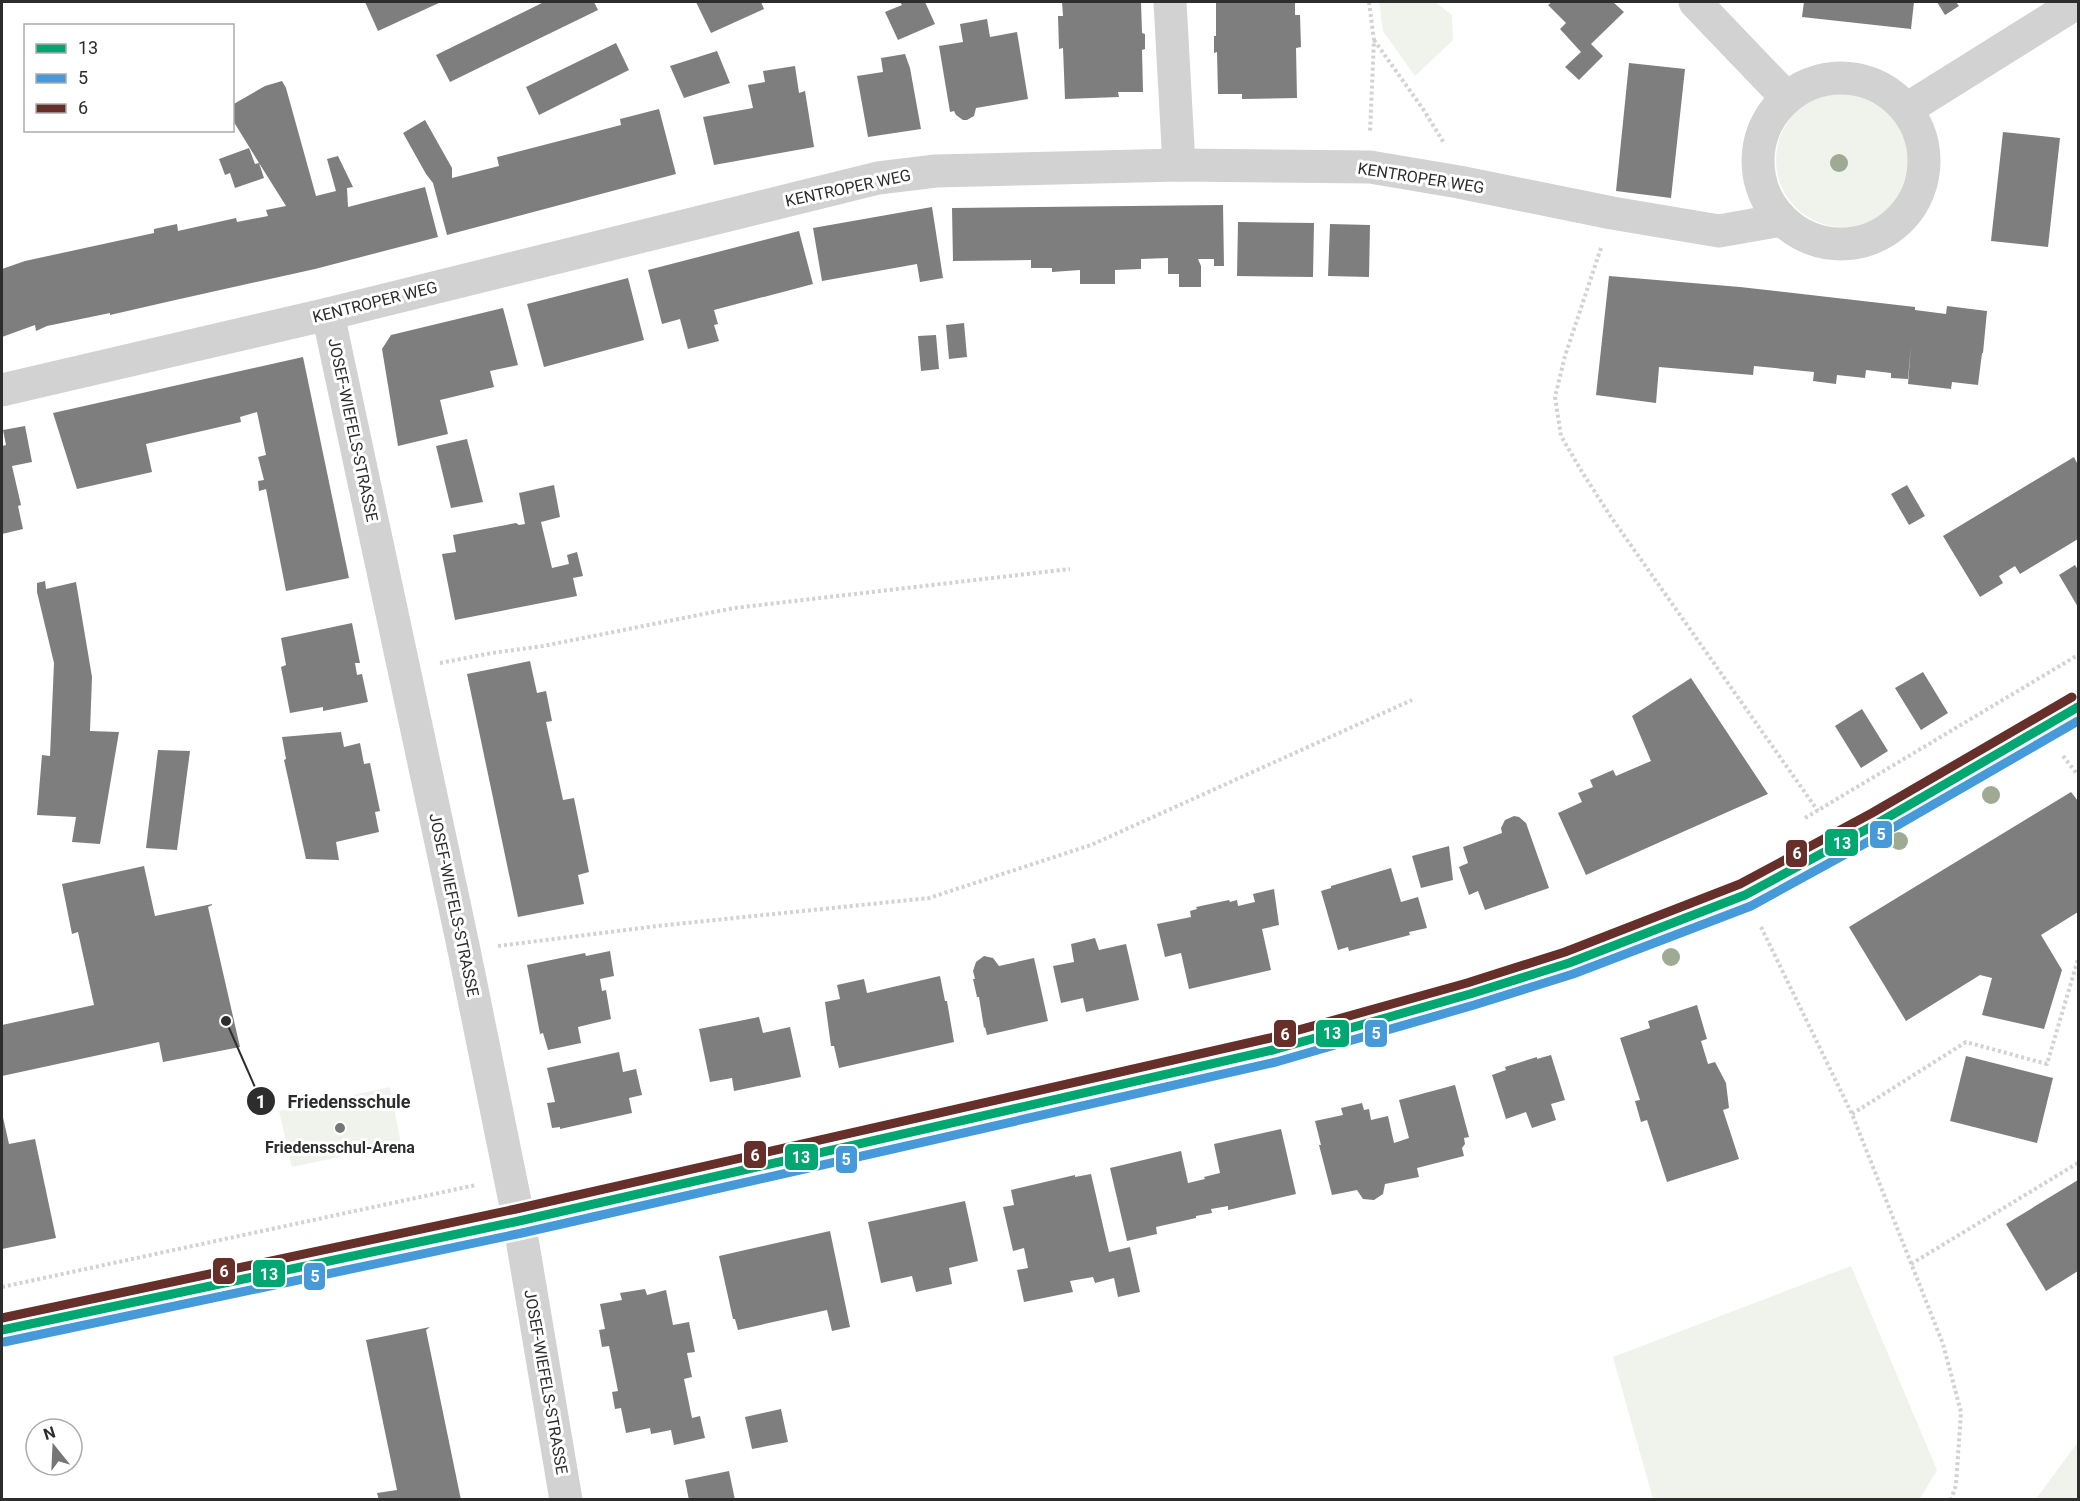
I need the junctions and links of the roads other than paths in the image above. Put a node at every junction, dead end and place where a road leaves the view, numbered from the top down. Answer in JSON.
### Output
{"nodes":[{"id":1,"x":1170,"y":2,"type":"edge"},
{"id":2,"x":1695,"y":2,"type":"edge"},
{"id":3,"x":2079,"y":2,"type":"edge"},
{"id":4,"x":1786,"y":97,"type":"junction"},
{"id":5,"x":1907,"y":109,"type":"junction"},
{"id":6,"x":1179,"y":165,"type":"junction"},
{"id":7,"x":1781,"y":220,"type":"junction"},
{"id":8,"x":328,"y":314,"type":"junction"},
{"id":9,"x":2,"y":390,"type":"edge"},
{"id":10,"x":2079,"y":707,"type":"edge"},
{"id":11,"x":519,"y":1221,"type":"junction"},
{"id":12,"x":2,"y":1330,"type":"edge"},
{"id":13,"x":566,"y":1500,"type":"edge"}],
"edges":[{"from":1,"to":6,"type":"street"},
{"from":2,"to":4,"type":"street"},
{"from":3,"to":5,"type":"street"},
{"from":4,"to":5,"type":"street"},
{"from":4,"to":7,"type":"street"},
{"from":5,"to":7,"type":"street"},
{"from":6,"to":7,"type":"street","name":"KENTROPER WEG"},
{"from":6,"to":8,"type":"street","name":"KENTROPER WEG"},
{"from":8,"to":9,"type":"street","name":"KENTROPER WEG"},
{"from":8,"to":11,"type":"street","name":"JOSEF-WIEFELS-STRASSE"},
{"from":10,"to":11,"type":"street"},
{"from":11,"to":12,"type":"street"},
{"from":11,"to":13,"type":"street","name":"JOSEF-WIEFELS-STRASSE"}]}
